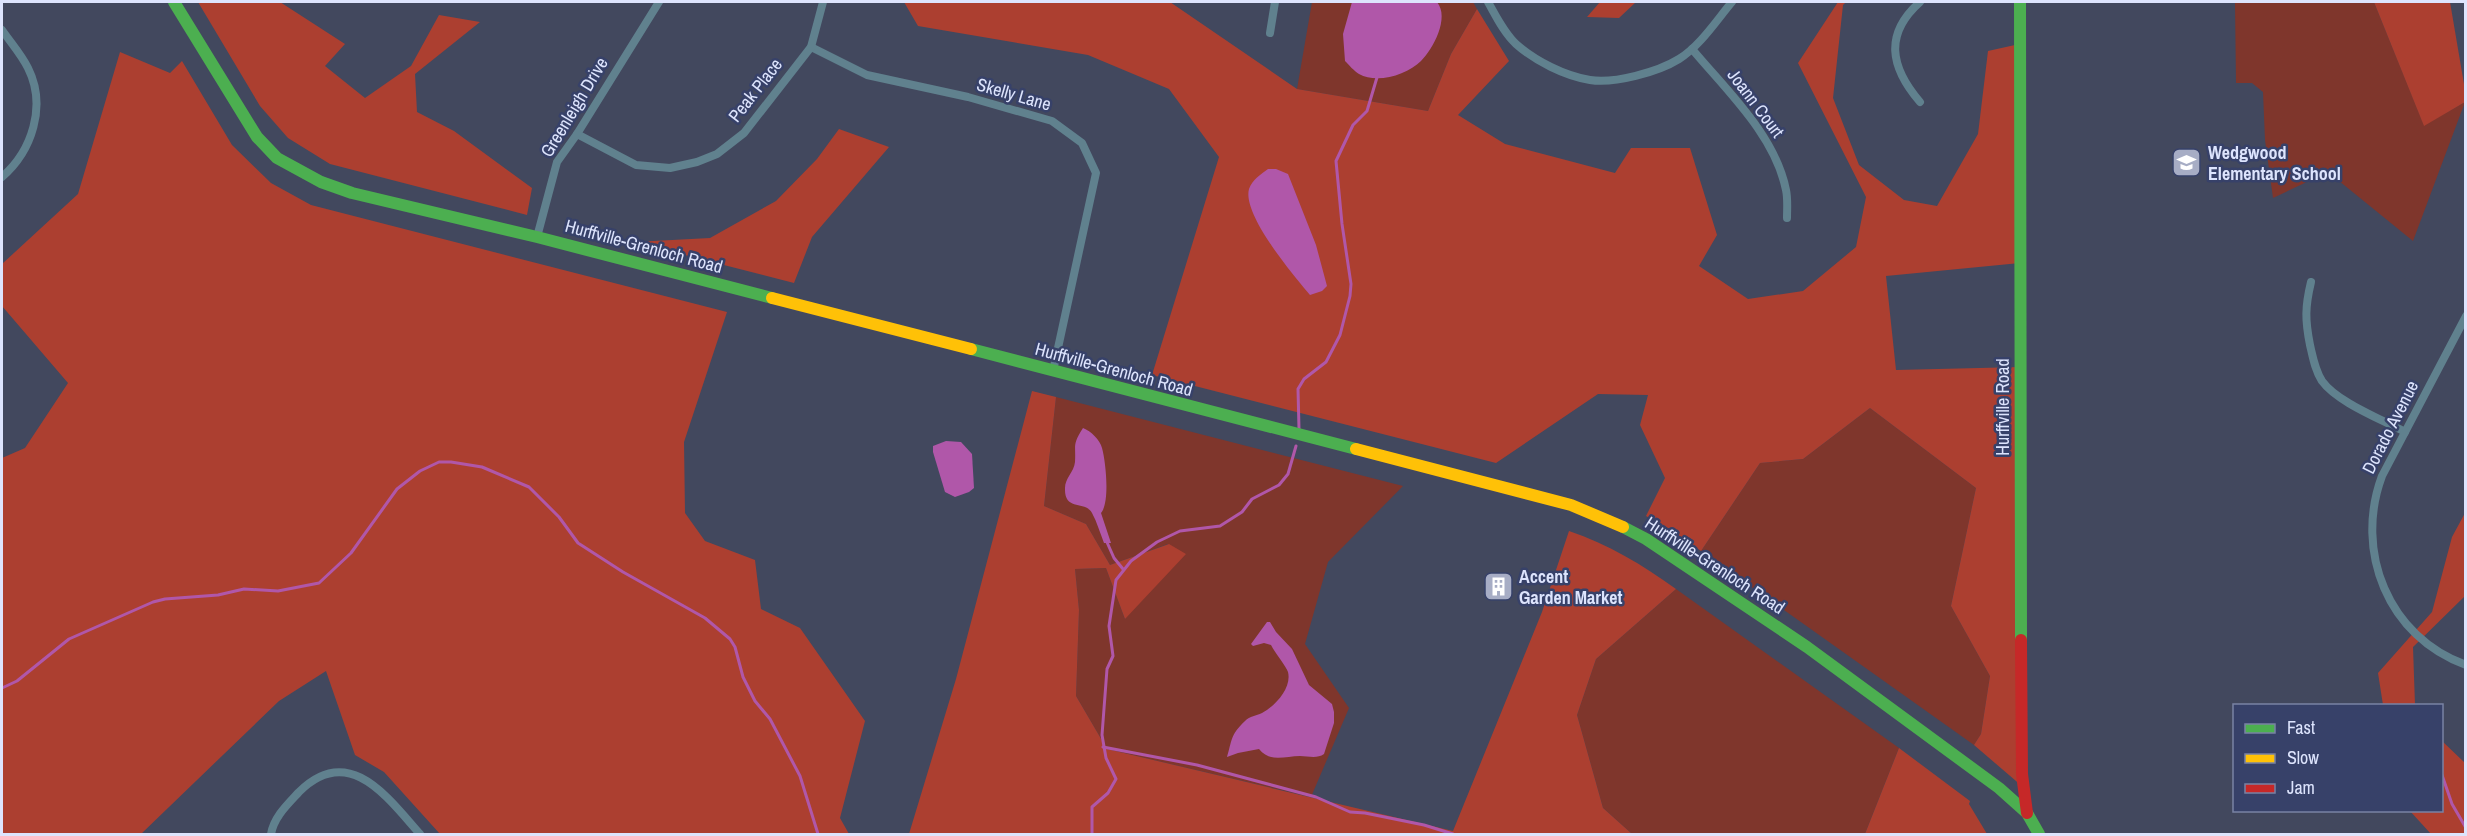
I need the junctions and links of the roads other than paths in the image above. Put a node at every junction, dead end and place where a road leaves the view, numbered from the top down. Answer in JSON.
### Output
{"nodes":[{"id":1,"x":174,"y":2,"type":"edge"},
{"id":2,"x":659,"y":2,"type":"edge"},
{"id":3,"x":823,"y":2,"type":"edge"},
{"id":4,"x":1275,"y":2,"type":"edge"},
{"id":5,"x":1488,"y":2,"type":"edge"},
{"id":6,"x":1731,"y":2,"type":"edge"},
{"id":7,"x":1920,"y":2,"type":"edge"},
{"id":8,"x":2020,"y":2,"type":"edge"},
{"id":9,"x":2,"y":30,"type":"edge"},
{"id":10,"x":1270,"y":33,"type":"dead end"},
{"id":11,"x":811,"y":47,"type":"junction"},
{"id":12,"x":1692,"y":49,"type":"junction"},
{"id":13,"x":1920,"y":102,"type":"dead end"},
{"id":14,"x":577,"y":134,"type":"junction"},
{"id":15,"x":2,"y":177,"type":"edge"},
{"id":16,"x":1787,"y":218,"type":"dead end"},
{"id":17,"x":537,"y":237,"type":"junction"},
{"id":18,"x":2312,"y":282,"type":"dead end"},
{"id":19,"x":2466,"y":316,"type":"edge"},
{"id":20,"x":1053,"y":371,"type":"junction"},
{"id":21,"x":2405,"y":432,"type":"junction"},
{"id":22,"x":2466,"y":665,"type":"edge"},
{"id":23,"x":2027,"y":813,"type":"junction"},
{"id":24,"x":271,"y":834,"type":"edge"},
{"id":25,"x":420,"y":834,"type":"edge"},
{"id":26,"x":2039,"y":834,"type":"edge"}],
"edges":[{"from":1,"to":17,"type":"main road","name":"Hurffville-Grenloch Road"},
{"from":2,"to":14,"type":"street","name":"Greenleigh Drive"},
{"from":3,"to":11,"type":"street","name":"Peak Place"},
{"from":4,"to":10,"type":"street"},
{"from":5,"to":12,"type":"street"},
{"from":6,"to":12,"type":"street"},
{"from":7,"to":13,"type":"street"},
{"from":8,"to":23,"type":"main road","name":"Hurffville Road"},
{"from":9,"to":15,"type":"street"},
{"from":11,"to":14,"type":"street","name":"Peak Place"},
{"from":11,"to":20,"type":"street","name":"Skelly Lane"},
{"from":12,"to":16,"type":"street","name":"Joann Court"},
{"from":14,"to":17,"type":"street","name":"Greenleigh Drive"},
{"from":17,"to":20,"type":"main road","name":"Hurffville-Grenloch Road"},
{"from":18,"to":21,"type":"street"},
{"from":19,"to":21,"type":"street","name":"Dorado Avenue"},
{"from":20,"to":23,"type":"main road","name":"Hurffville-Grenloch Road"},
{"from":21,"to":22,"type":"street","name":"Dorado Avenue"},
{"from":23,"to":26,"type":"main road","name":"Hurffville-Grenloch Road"},
{"from":24,"to":25,"type":"street"}]}
